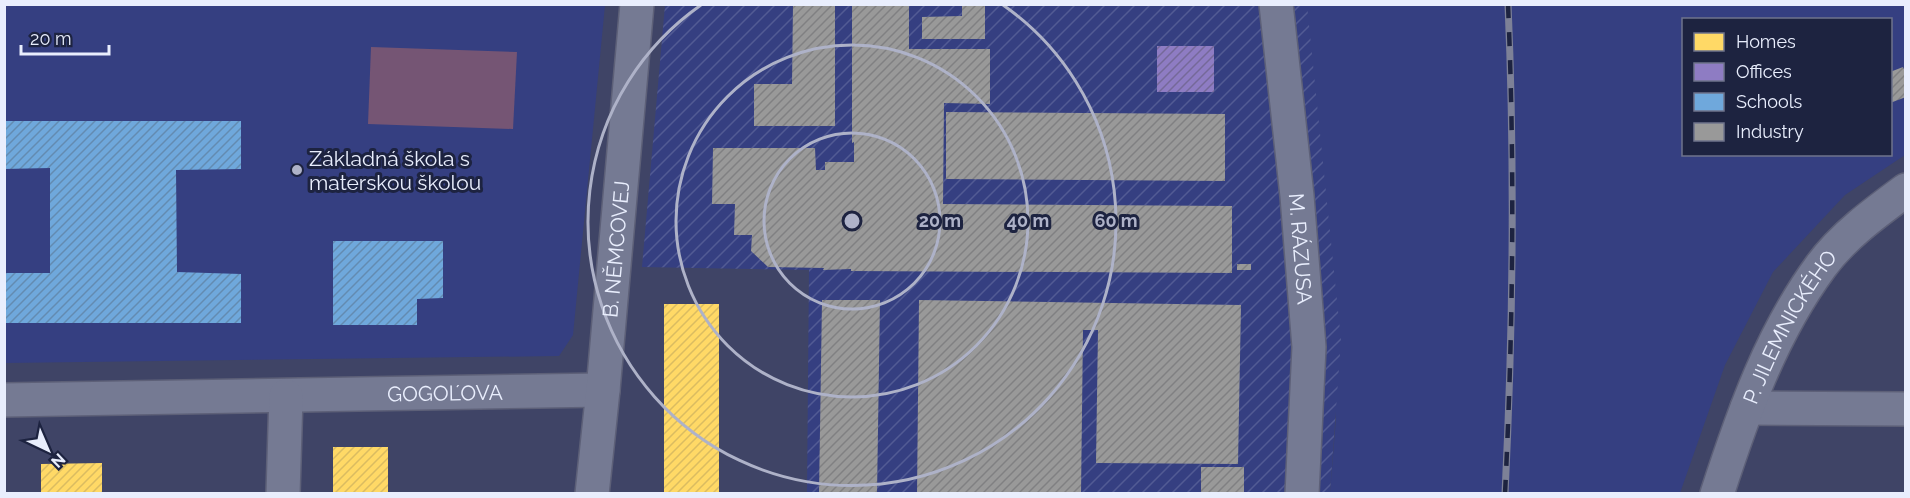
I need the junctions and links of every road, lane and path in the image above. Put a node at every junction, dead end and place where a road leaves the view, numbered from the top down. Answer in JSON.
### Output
{"nodes":[{"id":1,"x":637,"y":4,"type":"edge"},
{"id":2,"x":1276,"y":4,"type":"edge"},
{"id":3,"x":1905,"y":190,"type":"edge"},
{"id":4,"x":603,"y":390,"type":"junction"},
{"id":5,"x":286,"y":396,"type":"junction"},
{"id":6,"x":4,"y":400,"type":"edge"},
{"id":7,"x":1746,"y":408,"type":"junction"},
{"id":8,"x":1905,"y":409,"type":"edge"},
{"id":9,"x":283,"y":494,"type":"edge"},
{"id":10,"x":592,"y":494,"type":"edge"},
{"id":11,"x":1302,"y":494,"type":"edge"},
{"id":12,"x":1717,"y":494,"type":"edge"}],
"edges":[{"from":1,"to":4,"type":"street","name":"B. NĚMCOVEJ"},
{"from":2,"to":11,"type":"street","name":"M. RÁZUSA"},
{"from":3,"to":7,"type":"street","name":"P. JILEMNICKÉHO"},
{"from":4,"to":5,"type":"street","name":"GOGOĽOVA"},
{"from":4,"to":10,"type":"street","name":"B. NĚMCOVEJ"},
{"from":5,"to":6,"type":"street","name":"GOGOĽOVA"},
{"from":5,"to":9,"type":"street"},
{"from":7,"to":8,"type":"street"},
{"from":7,"to":12,"type":"street","name":"P. JILEMNICKÉHO"}]}
